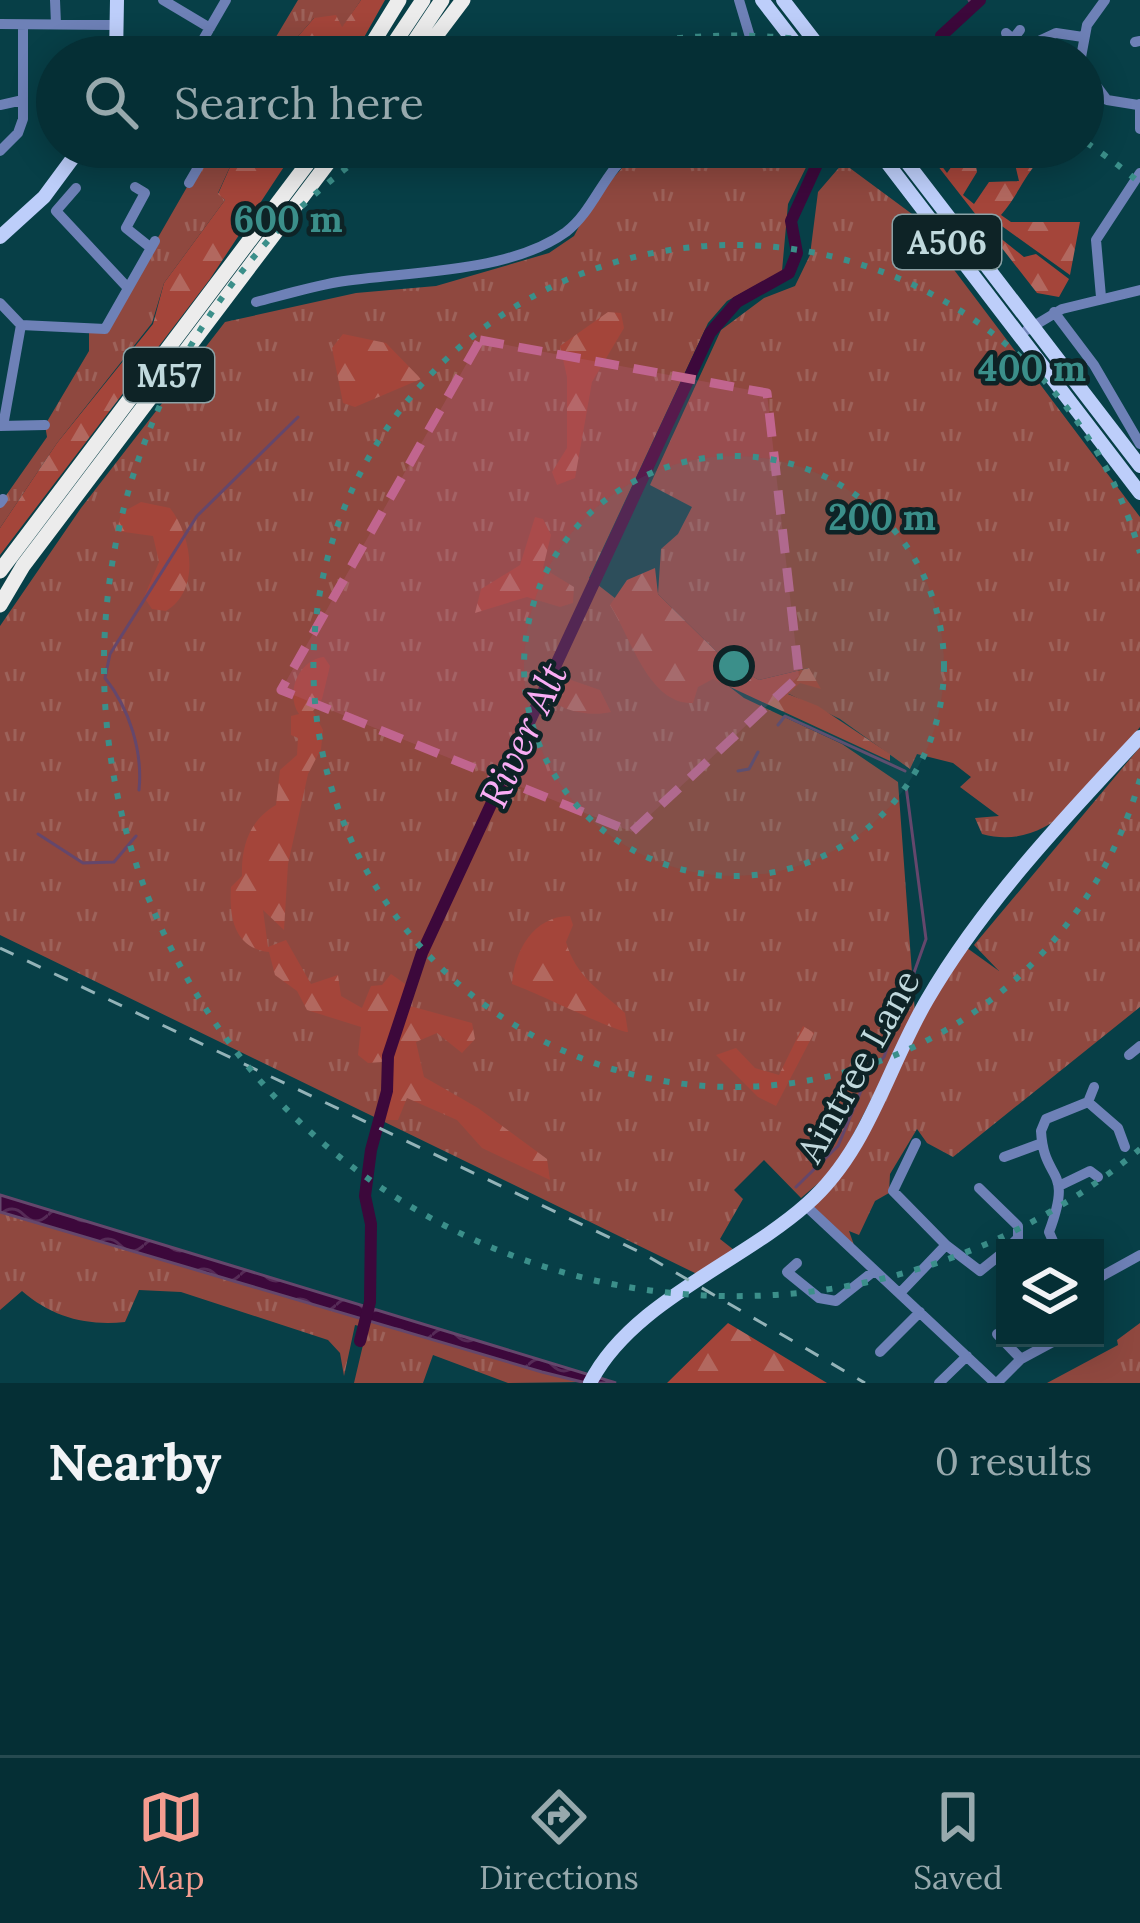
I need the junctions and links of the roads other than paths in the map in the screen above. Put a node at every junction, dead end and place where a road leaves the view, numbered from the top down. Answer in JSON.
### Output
{"nodes":[{"id":1,"x":56,"y":0,"type":"edge"},
{"id":2,"x":117,"y":0,"type":"edge"},
{"id":3,"x":163,"y":0,"type":"edge"},
{"id":4,"x":226,"y":0,"type":"edge"},
{"id":5,"x":398,"y":0,"type":"edge"},
{"id":6,"x":423,"y":0,"type":"edge"},
{"id":7,"x":442,"y":0,"type":"edge"},
{"id":8,"x":463,"y":0,"type":"edge"},
{"id":9,"x":739,"y":0,"type":"edge"},
{"id":10,"x":763,"y":0,"type":"edge"},
{"id":11,"x":783,"y":0,"type":"edge"},
{"id":12,"x":1105,"y":0,"type":"edge"},
{"id":13,"x":0,"y":24,"type":"edge"},
{"id":14,"x":56,"y":24,"type":"junction"},
{"id":15,"x":116,"y":25,"type":"junction"},
{"id":16,"x":22,"y":26,"type":"junction"},
{"id":17,"x":210,"y":28,"type":"junction"},
{"id":18,"x":1013,"y":34,"type":"dead end"},
{"id":19,"x":116,"y":36,"type":"edge"},
{"id":20,"x":205,"y":36,"type":"edge"},
{"id":21,"x":377,"y":36,"type":"edge"},
{"id":22,"x":399,"y":36,"type":"edge"},
{"id":23,"x":418,"y":36,"type":"edge"},
{"id":24,"x":436,"y":36,"type":"edge"},
{"id":25,"x":750,"y":36,"type":"edge"},
{"id":26,"x":790,"y":36,"type":"edge"},
{"id":27,"x":811,"y":36,"type":"edge"},
{"id":28,"x":1016,"y":36,"type":"edge"},
{"id":29,"x":1083,"y":36,"type":"edge"},
{"id":30,"x":1104,"y":99,"type":"edge"},
{"id":31,"x":23,"y":100,"type":"junction"},
{"id":32,"x":0,"y":105,"type":"edge"},
{"id":33,"x":1139,"y":105,"type":"edge"},
{"id":34,"x":1140,"y":129,"type":"edge"},
{"id":35,"x":0,"y":151,"type":"edge"},
{"id":36,"x":66,"y":168,"type":"edge"},
{"id":37,"x":198,"y":168,"type":"edge"},
{"id":38,"x":297,"y":168,"type":"edge"},
{"id":39,"x":305,"y":168,"type":"edge"},
{"id":40,"x":325,"y":168,"type":"edge"},
{"id":41,"x":334,"y":168,"type":"edge"},
{"id":42,"x":615,"y":168,"type":"edge"},
{"id":43,"x":892,"y":168,"type":"edge"},
{"id":44,"x":911,"y":168,"type":"edge"},
{"id":45,"x":1140,"y":173,"type":"edge"},
{"id":46,"x":189,"y":183,"type":"dead end"},
{"id":47,"x":135,"y":187,"type":"dead end"},
{"id":48,"x":76,"y":188,"type":"dead end"},
{"id":49,"x":290,"y":219,"type":"junction"},
{"id":50,"x":262,"y":228,"type":"junction"},
{"id":51,"x":0,"y":237,"type":"edge"},
{"id":52,"x":127,"y":287,"type":"junction"},
{"id":53,"x":1140,"y":290,"type":"edge"},
{"id":54,"x":1101,"y":297,"type":"junction"},
{"id":55,"x":256,"y":302,"type":"dead end"},
{"id":56,"x":1,"y":305,"type":"edge"},
{"id":57,"x":1054,"y":312,"type":"junction"},
{"id":58,"x":21,"y":326,"type":"junction"},
{"id":59,"x":1026,"y":331,"type":"junction"},
{"id":60,"x":45,"y":425,"type":"dead end"},
{"id":61,"x":1,"y":426,"type":"edge"},
{"id":62,"x":1140,"y":444,"type":"edge"},
{"id":63,"x":1140,"y":466,"type":"edge"},
{"id":64,"x":1140,"y":494,"type":"edge"},
{"id":65,"x":0,"y":571,"type":"edge"},
{"id":66,"x":0,"y":605,"type":"edge"},
{"id":67,"x":1140,"y":736,"type":"edge"},
{"id":68,"x":1094,"y":1087,"type":"dead end"},
{"id":69,"x":1088,"y":1102,"type":"junction"},
{"id":70,"x":916,"y":1142,"type":"dead end"},
{"id":71,"x":1042,"y":1143,"type":"junction"},
{"id":72,"x":1125,"y":1147,"type":"dead end"},
{"id":73,"x":1004,"y":1157,"type":"dead end"},
{"id":74,"x":1098,"y":1177,"type":"dead end"},
{"id":75,"x":1061,"y":1185,"type":"junction"},
{"id":76,"x":979,"y":1188,"type":"dead end"},
{"id":77,"x":806,"y":1206,"type":"junction"},
{"id":78,"x":1016,"y":1239,"type":"edge"},
{"id":79,"x":1052,"y":1239,"type":"edge"},
{"id":80,"x":946,"y":1244,"type":"junction"},
{"id":81,"x":1140,"y":1256,"type":"edge"},
{"id":82,"x":996,"y":1258,"type":"edge"},
{"id":83,"x":874,"y":1271,"type":"junction"},
{"id":84,"x":1104,"y":1275,"type":"edge"},
{"id":85,"x":775,"y":1281,"type":"dead end"},
{"id":86,"x":900,"y":1293,"type":"junction"},
{"id":87,"x":920,"y":1312,"type":"junction"},
{"id":88,"x":1009,"y":1347,"type":"edge"},
{"id":89,"x":1043,"y":1347,"type":"edge"},
{"id":90,"x":880,"y":1352,"type":"dead end"},
{"id":91,"x":967,"y":1356,"type":"junction"},
{"id":92,"x":1021,"y":1359,"type":"junction"},
{"id":93,"x":593,"y":1378,"type":"edge"},
{"id":94,"x":939,"y":1383,"type":"edge"},
{"id":95,"x":996,"y":1383,"type":"edge"}],
"edges":[{"from":1,"to":14,"type":"street"},
{"from":2,"to":15,"type":"main road"},
{"from":3,"to":17,"type":"street"},
{"from":4,"to":17,"type":"street"},
{"from":5,"to":21,"type":"highway"},
{"from":6,"to":22,"type":"highway"},
{"from":7,"to":23,"type":"highway"},
{"from":8,"to":24,"type":"highway"},
{"from":9,"to":25,"type":"street"},
{"from":10,"to":26,"type":"main road"},
{"from":11,"to":27,"type":"main road"},
{"from":12,"to":29,"type":"street"},
{"from":13,"to":16,"type":"street"},
{"from":14,"to":15,"type":"street"},
{"from":14,"to":16,"type":"street"},
{"from":15,"to":19,"type":"main road"},
{"from":16,"to":31,"type":"street"},
{"from":17,"to":20,"type":"street"},
{"from":18,"to":28,"type":"street"},
{"from":30,"to":33,"type":"street"},
{"from":31,"to":32,"type":"street"},
{"from":31,"to":35,"type":"street"},
{"from":33,"to":34,"type":"street"},
{"from":36,"to":51,"type":"main road"},
{"from":37,"to":46,"type":"street"},
{"from":38,"to":50,"type":"highway","number":"M57"},
{"from":39,"to":50,"type":"highway","number":"M57"},
{"from":40,"to":49,"type":"highway","number":"M57"},
{"from":41,"to":49,"type":"highway","number":"M57"},
{"from":42,"to":55,"type":"street"},
{"from":43,"to":59,"type":"main road","number":"A506"},
{"from":44,"to":59,"type":"main road","number":"A506"},
{"from":45,"to":54,"type":"street"},
{"from":47,"to":52,"type":"street"},
{"from":48,"to":52,"type":"street"},
{"from":49,"to":66,"type":"highway","number":"M57"},
{"from":50,"to":65,"type":"highway","number":"M57"},
{"from":52,"to":58,"type":"street"},
{"from":53,"to":54,"type":"street"},
{"from":54,"to":57,"type":"street"},
{"from":56,"to":58,"type":"street"},
{"from":57,"to":59,"type":"street"},
{"from":57,"to":62,"type":"street"},
{"from":58,"to":61,"type":"street"},
{"from":59,"to":63,"type":"main road","number":"A506"},
{"from":59,"to":64,"type":"main road","number":"A506"},
{"from":60,"to":61,"type":"street"},
{"from":67,"to":77,"type":"main road","name":"Aintree Lane"},
{"from":68,"to":69,"type":"street"},
{"from":69,"to":71,"type":"street"},
{"from":69,"to":72,"type":"street"},
{"from":70,"to":80,"type":"street"},
{"from":71,"to":73,"type":"street"},
{"from":71,"to":75,"type":"street"},
{"from":74,"to":75,"type":"street"},
{"from":75,"to":79,"type":"street"},
{"from":76,"to":78,"type":"street"},
{"from":77,"to":83,"type":"street"},
{"from":77,"to":93,"type":"main road","name":"Aintree Lane"},
{"from":80,"to":82,"type":"street"},
{"from":80,"to":86,"type":"street"},
{"from":81,"to":84,"type":"street"},
{"from":83,"to":85,"type":"street"},
{"from":83,"to":86,"type":"street"},
{"from":86,"to":87,"type":"street"},
{"from":87,"to":90,"type":"street"},
{"from":87,"to":91,"type":"street"},
{"from":88,"to":92,"type":"street"},
{"from":89,"to":92,"type":"street"},
{"from":91,"to":94,"type":"street"},
{"from":91,"to":95,"type":"street"},
{"from":92,"to":95,"type":"street"}]}
